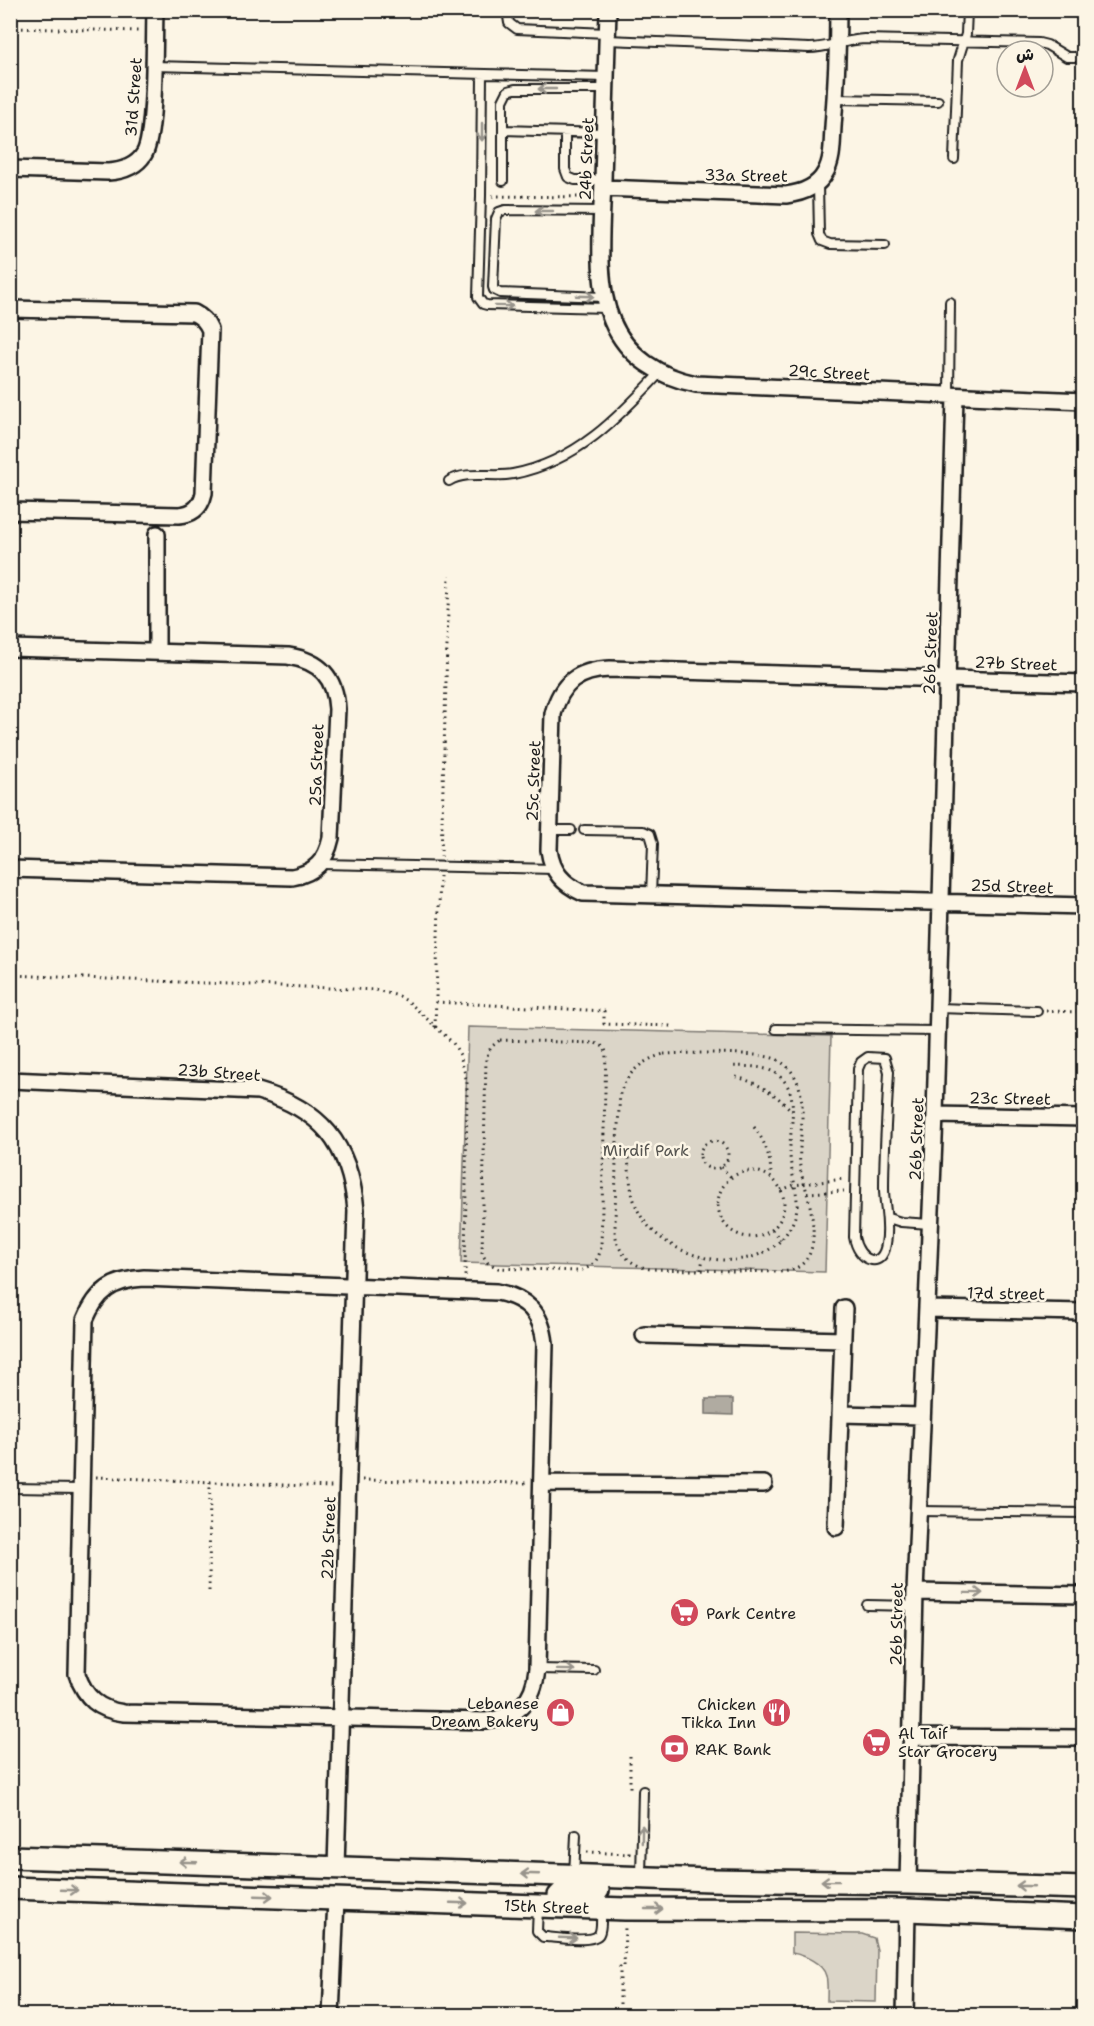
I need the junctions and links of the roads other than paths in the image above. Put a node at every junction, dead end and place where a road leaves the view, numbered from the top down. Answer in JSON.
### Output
{"nodes":[{"id":1,"x":155,"y":10,"type":"edge"},
{"id":2,"x":507,"y":10,"type":"edge"},
{"id":3,"x":608,"y":10,"type":"edge"},
{"id":4,"x":838,"y":10,"type":"edge"},
{"id":5,"x":967,"y":10,"type":"edge"},
{"id":6,"x":607,"y":37,"type":"junction"},
{"id":7,"x":964,"y":41,"type":"junction"},
{"id":8,"x":838,"y":45,"type":"junction"},
{"id":9,"x":1083,"y":57,"type":"edge"},
{"id":10,"x":153,"y":66,"type":"junction"},
{"id":11,"x":482,"y":74,"type":"junction"},
{"id":12,"x":606,"y":83,"type":"junction"},
{"id":13,"x":835,"y":99,"type":"junction"},
{"id":14,"x":938,"y":101,"type":"dead end"},
{"id":15,"x":503,"y":130,"type":"junction"},
{"id":16,"x":565,"y":132,"type":"junction"},
{"id":17,"x":605,"y":133,"type":"junction"},
{"id":18,"x":954,"y":159,"type":"dead end"},
{"id":19,"x":10,"y":169,"type":"edge"},
{"id":20,"x":503,"y":181,"type":"dead end"},
{"id":21,"x":818,"y":183,"type":"junction"},
{"id":22,"x":603,"y":194,"type":"junction"},
{"id":23,"x":885,"y":244,"type":"dead end"},
{"id":24,"x":606,"y":302,"type":"junction"},
{"id":25,"x":950,"y":302,"type":"dead end"},
{"id":26,"x":10,"y":309,"type":"edge"},
{"id":27,"x":660,"y":373,"type":"junction"},
{"id":28,"x":952,"y":396,"type":"junction"},
{"id":29,"x":1083,"y":401,"type":"edge"},
{"id":30,"x":450,"y":481,"type":"dead end"},
{"id":31,"x":10,"y":511,"type":"edge"},
{"id":32,"x":157,"y":534,"type":"dead end"},
{"id":33,"x":10,"y":648,"type":"edge"},
{"id":34,"x":157,"y":652,"type":"junction"},
{"id":35,"x":947,"y":679,"type":"junction"},
{"id":36,"x":1083,"y":683,"type":"edge"},
{"id":37,"x":550,"y":830,"type":"junction"},
{"id":38,"x":571,"y":830,"type":"dead end"},
{"id":39,"x":584,"y":830,"type":"dead end"},
{"id":40,"x":321,"y":864,"type":"junction"},
{"id":41,"x":10,"y":869,"type":"edge"},
{"id":42,"x":554,"y":869,"type":"junction"},
{"id":43,"x":651,"y":895,"type":"junction"},
{"id":44,"x":940,"y":902,"type":"junction"},
{"id":45,"x":1083,"y":906,"type":"edge"},
{"id":46,"x":938,"y":1008,"type":"junction"},
{"id":47,"x":1036,"y":1011,"type":"road end"},
{"id":48,"x":776,"y":1029,"type":"dead end"},
{"id":49,"x":937,"y":1031,"type":"junction"},
{"id":50,"x":10,"y":1080,"type":"edge"},
{"id":51,"x":935,"y":1115,"type":"junction"},
{"id":52,"x":1083,"y":1118,"type":"edge"},
{"id":53,"x":356,"y":1210,"type":"joint"},
{"id":54,"x":888,"y":1218,"type":"junction"},
{"id":55,"x":930,"y":1224,"type":"junction"},
{"id":56,"x":354,"y":1288,"type":"junction"},
{"id":57,"x":844,"y":1308,"type":"dead end"},
{"id":58,"x":927,"y":1309,"type":"junction"},
{"id":59,"x":1083,"y":1312,"type":"edge"},
{"id":60,"x":644,"y":1335,"type":"dead end"},
{"id":61,"x":843,"y":1340,"type":"junction"},
{"id":62,"x":840,"y":1414,"type":"junction"},
{"id":63,"x":922,"y":1416,"type":"junction"},
{"id":64,"x":80,"y":1483,"type":"junction"},
{"id":65,"x":543,"y":1483,"type":"junction"},
{"id":66,"x":764,"y":1484,"type":"dead end"},
{"id":67,"x":10,"y":1488,"type":"edge"},
{"id":68,"x":918,"y":1511,"type":"junction"},
{"id":69,"x":1083,"y":1513,"type":"edge"},
{"id":70,"x":836,"y":1527,"type":"dead end"},
{"id":71,"x":1083,"y":1595,"type":"edge"},
{"id":72,"x":915,"y":1599,"type":"junction"},
{"id":73,"x":867,"y":1605,"type":"dead end"},
{"id":74,"x":537,"y":1669,"type":"junction"},
{"id":75,"x":594,"y":1670,"type":"dead end"},
{"id":76,"x":340,"y":1719,"type":"junction"},
{"id":77,"x":912,"y":1737,"type":"junction"},
{"id":78,"x":1083,"y":1738,"type":"edge"},
{"id":79,"x":643,"y":1791,"type":"dead end"},
{"id":80,"x":576,"y":1835,"type":"dead end"},
{"id":81,"x":10,"y":1857,"type":"edge"},
{"id":82,"x":336,"y":1867,"type":"junction"},
{"id":83,"x":574,"y":1875,"type":"junction"},
{"id":84,"x":641,"y":1878,"type":"junction"},
{"id":85,"x":680,"y":1879,"type":"junction"},
{"id":86,"x":908,"y":1883,"type":"junction"},
{"id":87,"x":10,"y":1888,"type":"edge"},
{"id":88,"x":1083,"y":1888,"type":"edge"},
{"id":89,"x":336,"y":1899,"type":"junction"},
{"id":90,"x":538,"y":1906,"type":"junction"},
{"id":91,"x":561,"y":1906,"type":"junction"},
{"id":92,"x":601,"y":1908,"type":"junction"},
{"id":93,"x":907,"y":1910,"type":"junction"},
{"id":94,"x":1083,"y":1917,"type":"edge"},
{"id":95,"x":331,"y":2016,"type":"edge"},
{"id":96,"x":905,"y":2016,"type":"edge"}],
"edges":[{"from":1,"to":10,"type":"street","name":"31d Street"},
{"from":2,"to":6,"type":"lane"},
{"from":3,"to":6,"type":"street","name":"24b Street"},
{"from":4,"to":8,"type":"street"},
{"from":5,"to":7,"type":"lane"},
{"from":6,"to":8,"type":"lane"},
{"from":6,"to":12,"type":"street","name":"24b Street"},
{"from":7,"to":8,"type":"lane"},
{"from":7,"to":9,"type":"lane"},
{"from":7,"to":18,"type":"lane"},
{"from":8,"to":13,"type":"street"},
{"from":10,"to":11,"type":"lane"},
{"from":10,"to":19,"type":"street","name":"31d Street"},
{"from":11,"to":12,"type":"lane"},
{"from":11,"to":24,"type":"lane","one_way":true},
{"from":12,"to":15,"type":"lane","one_way":true},
{"from":12,"to":17,"type":"street","name":"24b Street"},
{"from":13,"to":14,"type":"lane"},
{"from":13,"to":21,"type":"street"},
{"from":15,"to":16,"type":"lane"},
{"from":15,"to":20,"type":"lane"},
{"from":16,"to":17,"type":"lane"},
{"from":16,"to":22,"type":"lane"},
{"from":17,"to":22,"type":"street","name":"24b Street"},
{"from":21,"to":22,"type":"street","name":"33a Street"},
{"from":21,"to":23,"type":"lane"},
{"from":22,"to":24,"type":"street","name":"24b Street"},
{"from":22,"to":24,"type":"lane","one_way":true},
{"from":24,"to":27,"type":"street","name":"29c Street"},
{"from":25,"to":28,"type":"lane"},
{"from":26,"to":31,"type":"street"},
{"from":27,"to":28,"type":"street","name":"29c Street"},
{"from":27,"to":30,"type":"lane"},
{"from":28,"to":29,"type":"street","name":"29c Street"},
{"from":28,"to":35,"type":"street","name":"26b Street"},
{"from":32,"to":34,"type":"street"},
{"from":33,"to":34,"type":"street","name":"25a Street"},
{"from":34,"to":40,"type":"street","name":"25a Street"},
{"from":35,"to":36,"type":"street","name":"27b Street"},
{"from":35,"to":37,"type":"street","name":"25c Street"},
{"from":35,"to":44,"type":"street","name":"26b Street"},
{"from":37,"to":38,"type":"lane"},
{"from":37,"to":42,"type":"street","name":"25c Street"},
{"from":39,"to":43,"type":"lane"},
{"from":40,"to":41,"type":"street"},
{"from":40,"to":42,"type":"lane"},
{"from":42,"to":43,"type":"street"},
{"from":43,"to":44,"type":"street"},
{"from":44,"to":45,"type":"street","name":"25d Street"},
{"from":44,"to":46,"type":"street","name":"26b Street"},
{"from":46,"to":47,"type":"lane"},
{"from":46,"to":49,"type":"street","name":"26b Street"},
{"from":48,"to":49,"type":"lane"},
{"from":49,"to":51,"type":"street","name":"26b Street"},
{"from":50,"to":53,"type":"street","name":"23b Street"},
{"from":51,"to":52,"type":"street","name":"23c Street"},
{"from":51,"to":55,"type":"street","name":"26b Street"},
{"from":53,"to":56,"type":"street","name":"22b Street"},
{"from":54,"to":54,"type":"lane"},
{"from":54,"to":55,"type":"lane"},
{"from":55,"to":58,"type":"street","name":"26b Street"},
{"from":56,"to":64,"type":"street"},
{"from":56,"to":65,"type":"street"},
{"from":56,"to":76,"type":"street","name":"22b Street"},
{"from":57,"to":61,"type":"street"},
{"from":58,"to":59,"type":"street","name":"17d street"},
{"from":58,"to":63,"type":"street","name":"26b Street"},
{"from":60,"to":61,"type":"street"},
{"from":61,"to":62,"type":"street"},
{"from":62,"to":63,"type":"street"},
{"from":62,"to":70,"type":"street"},
{"from":63,"to":68,"type":"street","name":"26b Street"},
{"from":64,"to":67,"type":"lane"},
{"from":64,"to":76,"type":"street"},
{"from":65,"to":66,"type":"street"},
{"from":65,"to":74,"type":"street"},
{"from":68,"to":69,"type":"lane"},
{"from":68,"to":72,"type":"street","name":"26b Street"},
{"from":72,"to":71,"type":"street","one_way":true},
{"from":72,"to":73,"type":"lane"},
{"from":72,"to":77,"type":"street","name":"26b Street"},
{"from":74,"to":75,"type":"lane","one_way":true},
{"from":74,"to":76,"type":"street"},
{"from":76,"to":82,"type":"street","name":"22b Street"},
{"from":77,"to":78,"type":"street"},
{"from":77,"to":86,"type":"street","name":"26b Street"},
{"from":84,"to":79,"type":"lane","one_way":true},
{"from":80,"to":83,"type":"lane"},
{"from":82,"to":81,"type":"street","name":"15th Street","one_way":true},
{"from":83,"to":82,"type":"street","name":"15th Street","one_way":true},
{"from":83,"to":84,"type":"street","name":"15th Street"},
{"from":84,"to":85,"type":"street","name":"15th Street"},
{"from":86,"to":85,"type":"street","name":"15th Street","one_way":true},
{"from":85,"to":91,"type":"street"},
{"from":88,"to":86,"type":"street","name":"15th Street","one_way":true},
{"from":87,"to":89,"type":"street","name":"15th Street","one_way":true},
{"from":89,"to":90,"type":"street","name":"15th Street","one_way":true},
{"from":89,"to":95,"type":"street"},
{"from":90,"to":91,"type":"street","name":"15th Street"},
{"from":90,"to":92,"type":"lane","one_way":true},
{"from":91,"to":92,"type":"street","name":"15th Street"},
{"from":92,"to":93,"type":"street","name":"15th Street","one_way":true},
{"from":93,"to":94,"type":"street","name":"15th Street"},
{"from":93,"to":96,"type":"street"}]}
